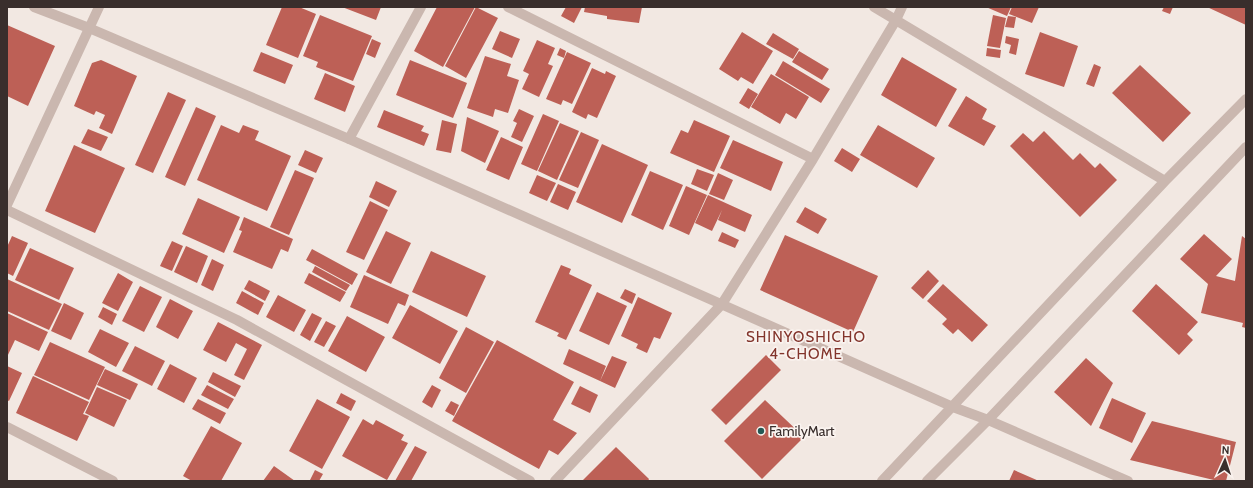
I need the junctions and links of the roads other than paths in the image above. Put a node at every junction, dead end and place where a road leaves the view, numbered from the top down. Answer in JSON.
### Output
{"nodes":[{"id":1,"x":34,"y":7,"type":"edge"},
{"id":2,"x":99,"y":7,"type":"edge"},
{"id":3,"x":421,"y":7,"type":"edge"},
{"id":4,"x":508,"y":7,"type":"edge"},
{"id":5,"x":874,"y":7,"type":"edge"},
{"id":6,"x":902,"y":7,"type":"edge"},
{"id":7,"x":896,"y":20,"type":"junction"},
{"id":8,"x":89,"y":28,"type":"junction"},
{"id":9,"x":1246,"y":99,"type":"edge"},
{"id":10,"x":349,"y":139,"type":"junction"},
{"id":11,"x":1246,"y":147,"type":"edge"},
{"id":12,"x":813,"y":159,"type":"junction"},
{"id":13,"x":1165,"y":181,"type":"junction"},
{"id":14,"x":7,"y":205,"type":"edge"},
{"id":15,"x":7,"y":210,"type":"edge"},
{"id":16,"x":722,"y":304,"type":"junction"},
{"id":17,"x":953,"y":407,"type":"junction"},
{"id":18,"x":988,"y":420,"type":"junction"},
{"id":19,"x":7,"y":426,"type":"edge"},
{"id":20,"x":113,"y":481,"type":"edge"},
{"id":21,"x":530,"y":481,"type":"edge"},
{"id":22,"x":555,"y":481,"type":"edge"},
{"id":23,"x":882,"y":481,"type":"edge"},
{"id":24,"x":927,"y":481,"type":"edge"},
{"id":25,"x":1128,"y":481,"type":"edge"}],
"edges":[{"from":1,"to":8,"type":"street"},
{"from":2,"to":8,"type":"street"},
{"from":3,"to":10,"type":"street"},
{"from":4,"to":12,"type":"street"},
{"from":5,"to":7,"type":"street"},
{"from":6,"to":7,"type":"street"},
{"from":7,"to":12,"type":"street"},
{"from":7,"to":13,"type":"street"},
{"from":8,"to":10,"type":"street"},
{"from":8,"to":14,"type":"street"},
{"from":9,"to":13,"type":"street"},
{"from":10,"to":16,"type":"street"},
{"from":11,"to":18,"type":"street"},
{"from":12,"to":16,"type":"street"},
{"from":13,"to":17,"type":"street"},
{"from":15,"to":21,"type":"street"},
{"from":16,"to":17,"type":"street"},
{"from":16,"to":22,"type":"street"},
{"from":17,"to":18,"type":"street"},
{"from":17,"to":23,"type":"street"},
{"from":18,"to":24,"type":"street"},
{"from":18,"to":25,"type":"street"},
{"from":19,"to":20,"type":"street"}]}
